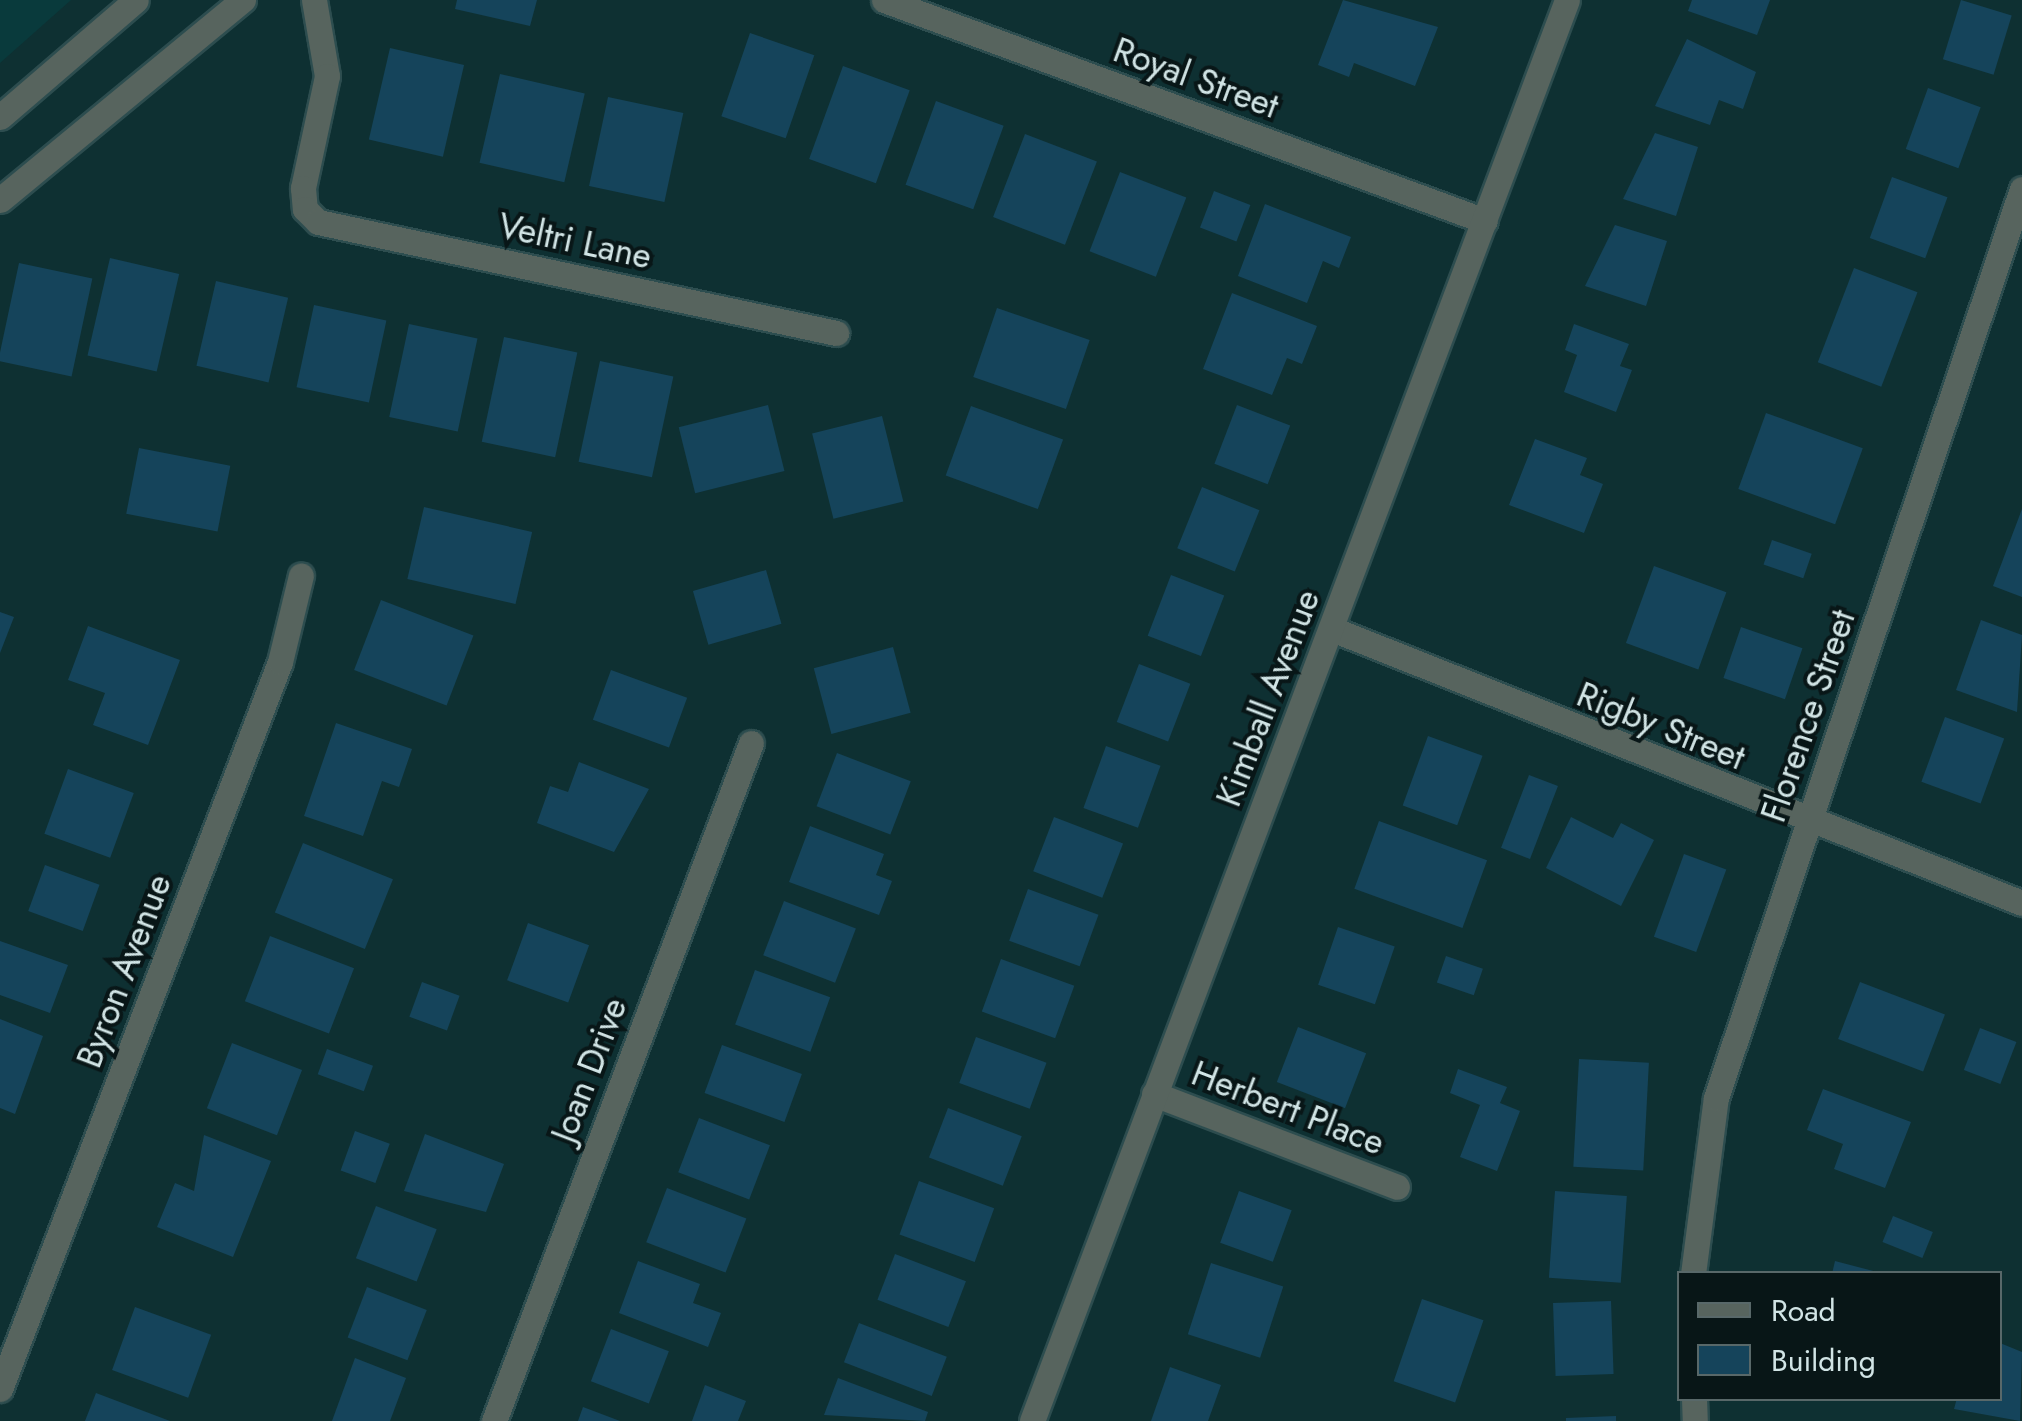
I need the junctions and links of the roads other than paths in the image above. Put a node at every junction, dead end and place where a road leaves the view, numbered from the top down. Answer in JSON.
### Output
{"nodes":[{"id":1,"x":136,"y":0,"type":"edge"},
{"id":2,"x":243,"y":0,"type":"edge"},
{"id":3,"x":314,"y":0,"type":"edge"},
{"id":4,"x":884,"y":0,"type":"edge"},
{"id":5,"x":1567,"y":0,"type":"edge"},
{"id":6,"x":0,"y":117,"type":"edge"},
{"id":7,"x":2022,"y":189,"type":"edge"},
{"id":8,"x":0,"y":200,"type":"edge"},
{"id":9,"x":1485,"y":221,"type":"junction"},
{"id":10,"x":836,"y":333,"type":"dead end"},
{"id":11,"x":301,"y":575,"type":"dead end"},
{"id":12,"x":1332,"y":629,"type":"junction"},
{"id":13,"x":750,"y":743,"type":"dead end"},
{"id":14,"x":1808,"y":824,"type":"junction"},
{"id":15,"x":2022,"y":903,"type":"edge"},
{"id":16,"x":1154,"y":1094,"type":"junction"},
{"id":17,"x":1397,"y":1187,"type":"dead end"},
{"id":18,"x":1694,"y":1271,"type":"edge"},
{"id":19,"x":0,"y":1389,"type":"edge"},
{"id":20,"x":494,"y":1421,"type":"edge"},
{"id":21,"x":1032,"y":1421,"type":"edge"}],
"edges":[{"from":1,"to":6,"type":"street"},
{"from":2,"to":8,"type":"street"},
{"from":3,"to":10,"type":"street","name":"Veltri Lane"},
{"from":4,"to":9,"type":"street","name":"Royal Street"},
{"from":5,"to":9,"type":"street","name":"Kimball Avenue"},
{"from":7,"to":14,"type":"street","name":"Florence Street"},
{"from":9,"to":12,"type":"street","name":"Kimball Avenue"},
{"from":11,"to":19,"type":"street","name":"Byron Avenue"},
{"from":12,"to":14,"type":"street","name":"Rigby Street"},
{"from":12,"to":16,"type":"street","name":"Kimball Avenue"},
{"from":13,"to":20,"type":"street","name":"Joan Drive"},
{"from":14,"to":15,"type":"street","name":"Rigby Street"},
{"from":14,"to":18,"type":"street","name":"Florence Street"},
{"from":16,"to":17,"type":"street","name":"Herbert Place"},
{"from":16,"to":21,"type":"street","name":"Kimball Avenue"}]}
